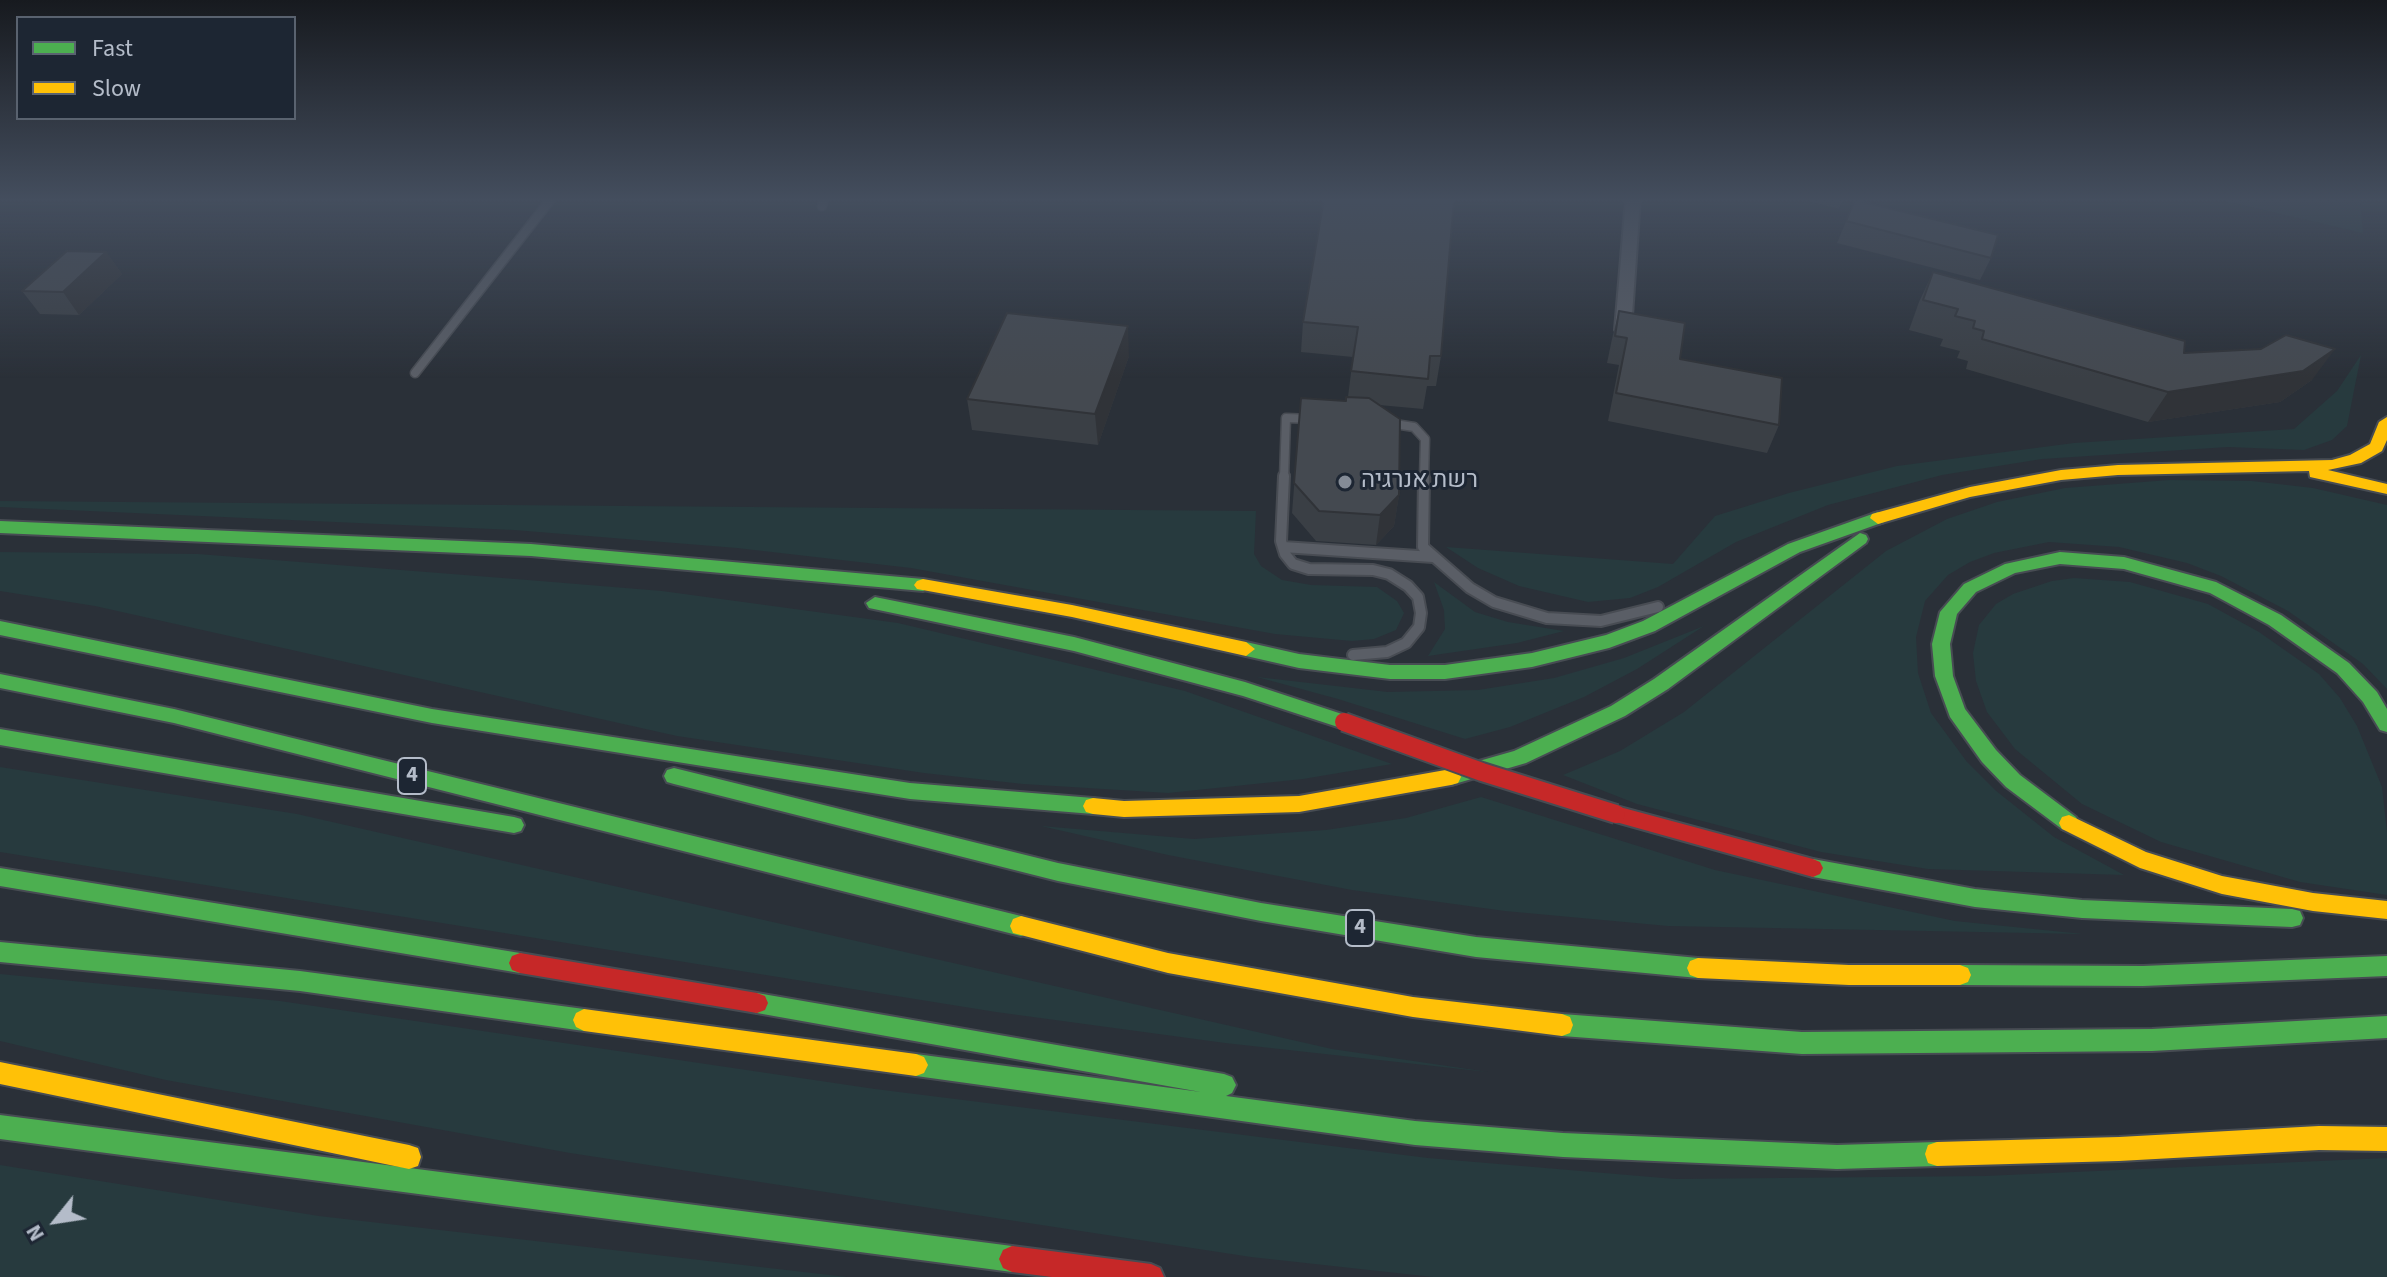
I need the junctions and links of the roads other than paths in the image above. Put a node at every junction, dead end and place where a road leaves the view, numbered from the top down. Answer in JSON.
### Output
{"nodes":[{"id":1,"x":504,"y":259,"type":"edge"},
{"id":2,"x":1628,"y":259,"type":"edge"},
{"id":3,"x":1623,"y":330,"type":"edge"},
{"id":4,"x":415,"y":373,"type":"dead end"},
{"id":5,"x":1328,"y":420,"type":"edge"},
{"id":6,"x":1371,"y":422,"type":"edge"},
{"id":7,"x":2387,"y":422,"type":"edge"},
{"id":8,"x":2270,"y":467,"type":"junction"},
{"id":9,"x":2387,"y":489,"type":"edge"},
{"id":10,"x":1915,"y":508,"type":"junction"},
{"id":11,"x":0,"y":527,"type":"edge"},
{"id":12,"x":0,"y":534,"type":"edge"},
{"id":13,"x":217,"y":537,"type":"junction"},
{"id":14,"x":1283,"y":547,"type":"junction"},
{"id":15,"x":616,"y":557,"type":"junction"},
{"id":16,"x":1433,"y":557,"type":"junction"},
{"id":17,"x":1738,"y":578,"type":"junction"},
{"id":18,"x":0,"y":628,"type":"edge"},
{"id":19,"x":1199,"y":637,"type":"junction"},
{"id":20,"x":0,"y":681,"type":"edge"},
{"id":21,"x":432,"y":716,"type":"junction"},
{"id":22,"x":2387,"y":725,"type":"edge"},
{"id":23,"x":0,"y":737,"type":"edge"},
{"id":24,"x":632,"y":766,"type":"dead end"},
{"id":25,"x":663,"y":774,"type":"dead end"},
{"id":26,"x":540,"y":830,"type":"dead end"},
{"id":27,"x":588,"y":838,"type":"dead end"},
{"id":28,"x":0,"y":877,"type":"edge"},
{"id":29,"x":823,"y":879,"type":"junction"},
{"id":30,"x":2387,"y":912,"type":"edge"},
{"id":31,"x":0,"y":952,"type":"edge"},
{"id":32,"x":2387,"y":966,"type":"edge"},
{"id":33,"x":2387,"y":1027,"type":"edge"},
{"id":34,"x":0,"y":1073,"type":"edge"},
{"id":35,"x":1240,"y":1088,"type":"dead end"},
{"id":36,"x":1266,"y":1094,"type":"dead end"},
{"id":37,"x":0,"y":1127,"type":"edge"},
{"id":38,"x":2387,"y":1129,"type":"edge"},
{"id":39,"x":1415,"y":1133,"type":"junction"},
{"id":40,"x":2319,"y":1138,"type":"junction"},
{"id":41,"x":2387,"y":1139,"type":"edge"},
{"id":42,"x":428,"y":1160,"type":"dead end"},
{"id":43,"x":472,"y":1169,"type":"dead end"},
{"id":44,"x":761,"y":1225,"type":"junction"},
{"id":45,"x":1151,"y":1277,"type":"edge"}],
"edges":[{"from":1,"to":4,"type":"lane"},
{"from":2,"to":3,"type":"street"},
{"from":5,"to":14,"type":"lane"},
{"from":6,"to":16,"type":"lane"},
{"from":7,"to":8,"type":"highway"},
{"from":8,"to":9,"type":"highway"},
{"from":8,"to":10,"type":"highway"},
{"from":10,"to":17,"type":"highway"},
{"from":10,"to":21,"type":"highway"},
{"from":11,"to":13,"type":"highway"},
{"from":12,"to":13,"type":"highway"},
{"from":13,"to":15,"type":"highway"},
{"from":14,"to":16,"type":"lane"},
{"from":14,"to":19,"type":"lane"},
{"from":15,"to":19,"type":"highway"},
{"from":15,"to":30,"type":"highway","bridge":true},
{"from":16,"to":17,"type":"lane"},
{"from":17,"to":19,"type":"highway"},
{"from":18,"to":21,"type":"highway"},
{"from":20,"to":29,"type":"highway","number":"4"},
{"from":21,"to":24,"type":"highway"},
{"from":22,"to":30,"type":"highway"},
{"from":23,"to":26,"type":"highway"},
{"from":25,"to":32,"type":"highway","number":"4"},
{"from":27,"to":29,"type":"highway"},
{"from":28,"to":35,"type":"highway"},
{"from":29,"to":33,"type":"highway","number":"4"},
{"from":31,"to":39,"type":"highway"},
{"from":34,"to":42,"type":"highway"},
{"from":36,"to":39,"type":"highway"},
{"from":37,"to":44,"type":"highway"},
{"from":38,"to":40,"type":"highway"},
{"from":39,"to":40,"type":"highway"},
{"from":40,"to":41,"type":"highway"},
{"from":43,"to":44,"type":"highway"},
{"from":44,"to":45,"type":"highway"}]}
